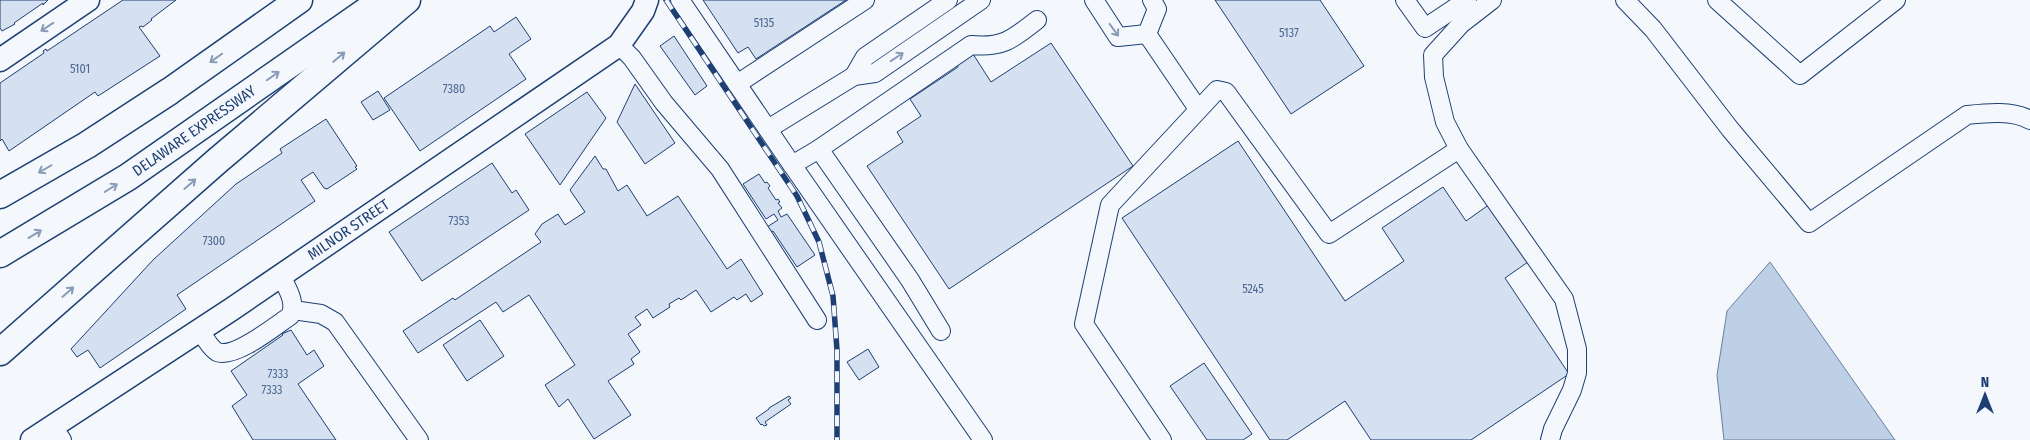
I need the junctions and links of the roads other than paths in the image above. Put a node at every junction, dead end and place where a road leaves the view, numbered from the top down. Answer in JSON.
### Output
{"nodes":[{"id":1,"x":88,"y":0,"type":"edge"},
{"id":2,"x":299,"y":0,"type":"edge"},
{"id":3,"x":382,"y":0,"type":"edge"},
{"id":4,"x":407,"y":0,"type":"edge"},
{"id":5,"x":646,"y":0,"type":"edge"},
{"id":6,"x":680,"y":0,"type":"edge"},
{"id":7,"x":865,"y":0,"type":"edge"},
{"id":8,"x":948,"y":0,"type":"edge"},
{"id":9,"x":981,"y":0,"type":"edge"},
{"id":10,"x":1094,"y":0,"type":"edge"},
{"id":11,"x":1152,"y":0,"type":"edge"},
{"id":12,"x":1405,"y":0,"type":"edge"},
{"id":13,"x":1467,"y":0,"type":"edge"},
{"id":14,"x":1492,"y":0,"type":"edge"},
{"id":15,"x":1625,"y":0,"type":"edge"},
{"id":16,"x":1717,"y":0,"type":"edge"},
{"id":17,"x":1896,"y":0,"type":"edge"},
{"id":18,"x":1037,"y":20,"type":"dead end"},
{"id":19,"x":1147,"y":34,"type":"junction"},
{"id":20,"x":619,"y":45,"type":"junction"},
{"id":21,"x":0,"y":60,"type":"edge"},
{"id":22,"x":854,"y":76,"type":"junction"},
{"id":23,"x":741,"y":89,"type":"junction"},
{"id":24,"x":1198,"y":109,"type":"junction"},
{"id":25,"x":2030,"y":120,"type":"edge"},
{"id":26,"x":768,"y":129,"type":"junction"},
{"id":27,"x":819,"y":148,"type":"junction"},
{"id":28,"x":1459,"y":149,"type":"junction"},
{"id":29,"x":792,"y":165,"type":"junction"},
{"id":30,"x":0,"y":195,"type":"edge"},
{"id":31,"x":0,"y":254,"type":"edge"},
{"id":32,"x":281,"y":276,"type":"junction"},
{"id":33,"x":293,"y":310,"type":"junction"},
{"id":34,"x":817,"y":320,"type":"dead end"},
{"id":35,"x":32,"y":324,"type":"junction"},
{"id":36,"x":200,"y":330,"type":"junction"},
{"id":37,"x":942,"y":331,"type":"dead end"},
{"id":38,"x":0,"y":352,"type":"edge"},
{"id":39,"x":0,"y":357,"type":"edge"},
{"id":40,"x":58,"y":433,"type":"edge"},
{"id":41,"x":32,"y":440,"type":"edge"},
{"id":42,"x":419,"y":440,"type":"edge"},
{"id":43,"x":983,"y":440,"type":"edge"},
{"id":44,"x":1162,"y":440,"type":"edge"},
{"id":45,"x":1550,"y":440,"type":"edge"}],
"edges":[{"from":1,"to":21,"type":"main road","one_way":true},
{"from":2,"to":30,"type":"highway","one_way":true},
{"from":31,"to":3,"type":"highway","name":"DELAWARE EXPRESSWAY","one_way":true},
{"from":35,"to":4,"type":"highway","one_way":true},
{"from":5,"to":20,"type":"main road","name":"MILNOR STREET"},
{"from":6,"to":23,"type":"lane"},
{"from":7,"to":23,"type":"lane"},
{"from":8,"to":22,"type":"lane"},
{"from":22,"to":9,"type":"lane","one_way":true},
{"from":10,"to":19,"type":"lane","one_way":true},
{"from":11,"to":19,"type":"lane"},
{"from":12,"to":13,"type":"lane"},
{"from":14,"to":28,"type":"lane"},
{"from":15,"to":25,"type":"lane"},
{"from":16,"to":17,"type":"lane"},
{"from":18,"to":27,"type":"lane"},
{"from":19,"to":24,"type":"lane"},
{"from":20,"to":32,"type":"main road","name":"MILNOR STREET"},
{"from":20,"to":34,"type":"lane"},
{"from":22,"to":26,"type":"lane"},
{"from":23,"to":26,"type":"lane"},
{"from":24,"to":28,"type":"lane"},
{"from":24,"to":44,"type":"lane"},
{"from":26,"to":29,"type":"lane"},
{"from":27,"to":29,"type":"lane"},
{"from":27,"to":37,"type":"lane"},
{"from":28,"to":45,"type":"lane"},
{"from":29,"to":43,"type":"lane"},
{"from":32,"to":33,"type":"lane"},
{"from":32,"to":36,"type":"main road","name":"MILNOR STREET"},
{"from":33,"to":36,"type":"lane"},
{"from":33,"to":42,"type":"lane"},
{"from":35,"to":38,"type":"highway"},
{"from":35,"to":39,"type":"highway"},
{"from":36,"to":40,"type":"main road","name":"MILNOR STREET"},
{"from":40,"to":41,"type":"main road","name":"MILNOR STREET"}]}
